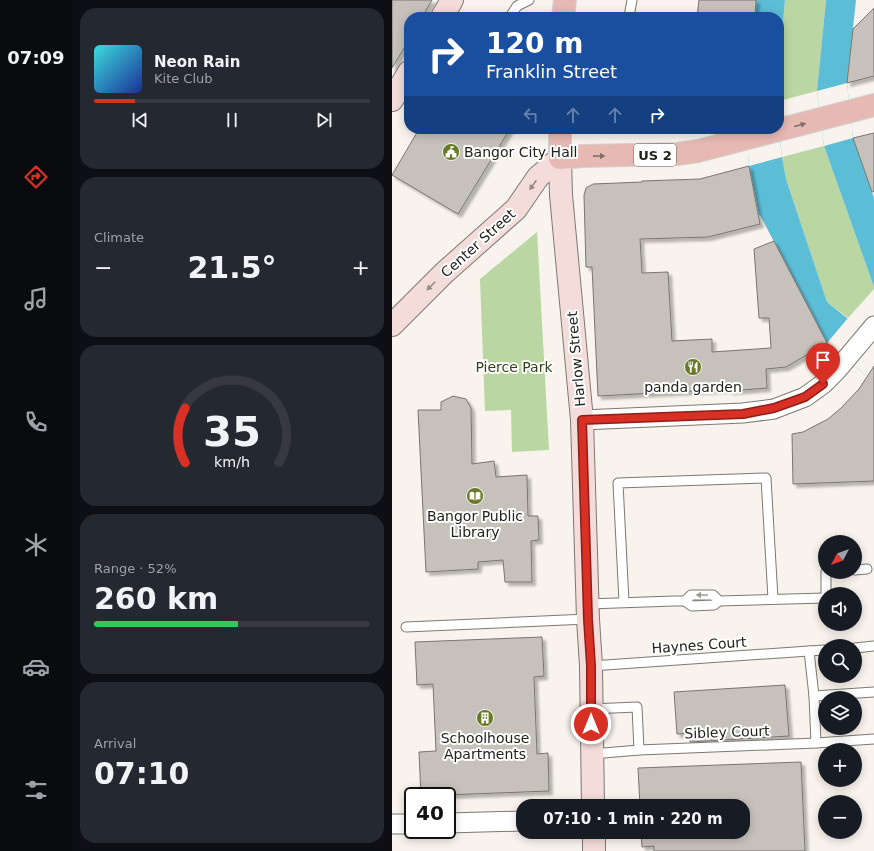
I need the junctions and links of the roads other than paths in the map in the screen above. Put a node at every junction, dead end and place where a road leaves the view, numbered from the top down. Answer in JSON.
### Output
{"nodes":[{"id":1,"x":452,"y":0,"type":"edge"},
{"id":2,"x":529,"y":0,"type":"edge"},
{"id":3,"x":566,"y":0,"type":"edge"},
{"id":4,"x":632,"y":0,"type":"edge"},
{"id":5,"x":445,"y":12,"type":"edge"},
{"id":6,"x":513,"y":12,"type":"edge"},
{"id":7,"x":564,"y":12,"type":"edge"},
{"id":8,"x":631,"y":12,"type":"edge"},
{"id":9,"x":404,"y":80,"type":"edge"},
{"id":10,"x":392,"y":100,"type":"edge"},
{"id":11,"x":874,"y":105,"type":"edge"},
{"id":12,"x":784,"y":129,"type":"edge"},
{"id":13,"x":560,"y":134,"type":"edge"},
{"id":14,"x":765,"y":134,"type":"edge"},
{"id":15,"x":560,"y":158,"type":"junction"},
{"id":16,"x":392,"y":325,"type":"edge"},
{"id":17,"x":871,"y":330,"type":"edge"},
{"id":18,"x":582,"y":420,"type":"junction"},
{"id":19,"x":862,"y":569,"type":"edge"},
{"id":20,"x":867,"y":569,"type":"dead end"},
{"id":21,"x":818,"y":598,"type":"edge"},
{"id":22,"x":773,"y":599,"type":"junction"},
{"id":23,"x":624,"y":602,"type":"junction"},
{"id":24,"x":588,"y":611,"type":"junction"},
{"id":25,"x":406,"y":627,"type":"dead end"},
{"id":26,"x":874,"y":646,"type":"edge"},
{"id":27,"x":862,"y":647,"type":"edge"},
{"id":28,"x":818,"y":650,"type":"edge"},
{"id":29,"x":809,"y":651,"type":"junction"},
{"id":30,"x":591,"y":666,"type":"junction"},
{"id":31,"x":874,"y":692,"type":"edge"},
{"id":32,"x":814,"y":696,"type":"junction"},
{"id":33,"x":591,"y":709,"type":"junction"},
{"id":34,"x":874,"y":739,"type":"edge"},
{"id":35,"x":816,"y":743,"type":"junction"},
{"id":36,"x":638,"y":750,"type":"junction"},
{"id":37,"x":592,"y":754,"type":"junction"},
{"id":38,"x":593,"y":799,"type":"edge"},
{"id":39,"x":516,"y":821,"type":"edge"},
{"id":40,"x":456,"y":823,"type":"edge"},
{"id":41,"x":392,"y":824,"type":"edge"},
{"id":42,"x":404,"y":824,"type":"edge"},
{"id":43,"x":594,"y":839,"type":"edge"},
{"id":44,"x":594,"y":851,"type":"edge"}],
"edges":[{"from":1,"to":5,"type":"street"},
{"from":2,"to":6,"type":"lane"},
{"from":3,"to":7,"type":"main road"},
{"from":4,"to":8,"type":"lane"},
{"from":9,"to":10,"type":"street"},
{"from":12,"to":11,"type":"main road","number":"US 2","one_way":true},
{"from":13,"to":15,"type":"main road","name":"Harlow Street"},
{"from":15,"to":14,"type":"main road","number":"US 2","one_way":true},
{"from":15,"to":16,"type":"street","name":"Center Street","one_way":true},
{"from":15,"to":18,"type":"street","name":"Harlow Street"},
{"from":17,"to":18,"type":"street"},
{"from":18,"to":24,"type":"street","name":"Harlow Street"},
{"from":19,"to":20,"type":"lane"},
{"from":21,"to":22,"type":"lane"},
{"from":22,"to":23,"type":"lane"},
{"from":22,"to":23,"type":"lane"},
{"from":23,"to":24,"type":"lane"},
{"from":24,"to":25,"type":"lane"},
{"from":24,"to":30,"type":"street","name":"Harlow Street"},
{"from":26,"to":27,"type":"lane"},
{"from":28,"to":29,"type":"lane","name":"Haynes Court"},
{"from":29,"to":30,"type":"lane","name":"Haynes Court"},
{"from":29,"to":32,"type":"lane"},
{"from":30,"to":33,"type":"street","name":"Harlow Street"},
{"from":31,"to":32,"type":"lane"},
{"from":32,"to":35,"type":"lane"},
{"from":33,"to":36,"type":"lane"},
{"from":33,"to":37,"type":"street","name":"Harlow Street"},
{"from":34,"to":35,"type":"lane","name":"Sibley Court"},
{"from":35,"to":36,"type":"lane","name":"Sibley Court"},
{"from":36,"to":37,"type":"lane","name":"Sibley Court"},
{"from":37,"to":38,"type":"street","name":"Harlow Street"},
{"from":39,"to":40,"type":"street"},
{"from":41,"to":42,"type":"street"},
{"from":43,"to":44,"type":"street"}]}
